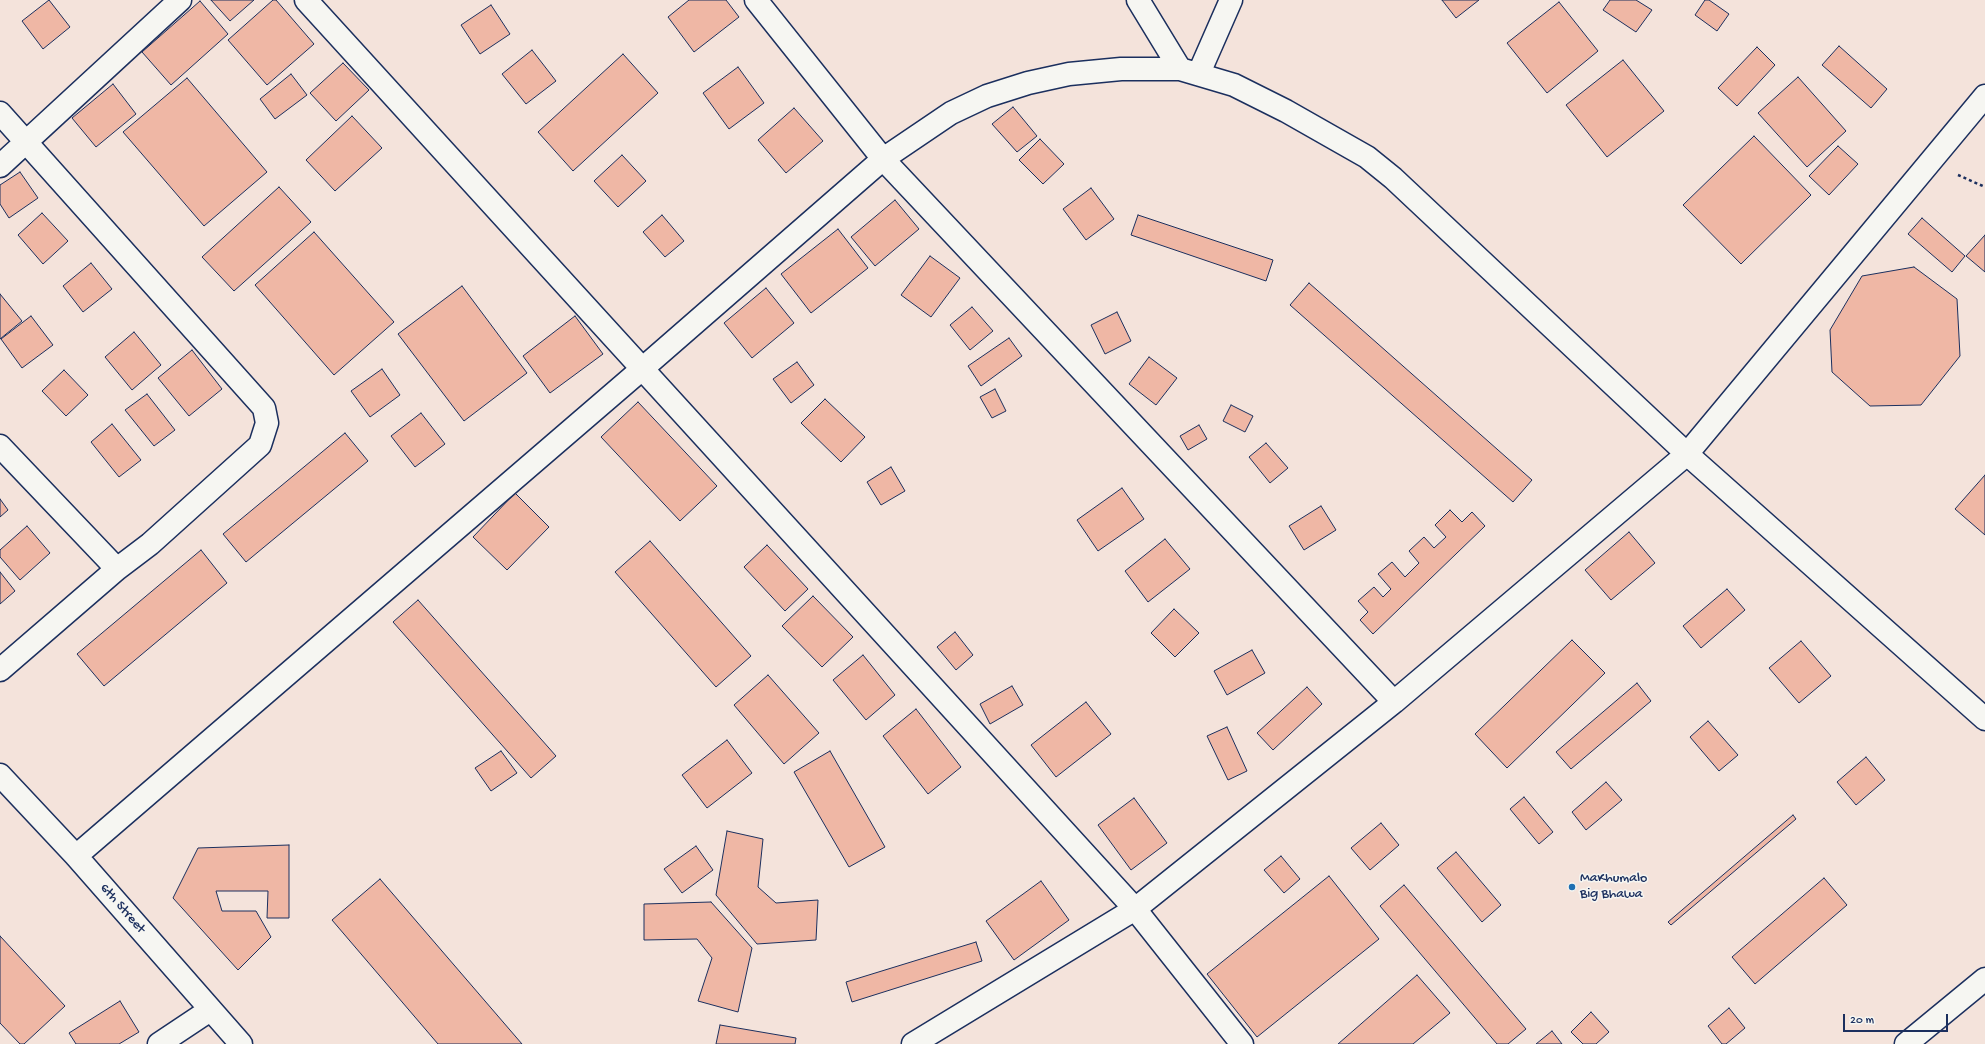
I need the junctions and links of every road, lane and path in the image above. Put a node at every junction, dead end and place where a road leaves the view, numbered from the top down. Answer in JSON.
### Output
{"nodes":[{"id":1,"x":180,"y":0,"type":"edge"},
{"id":2,"x":306,"y":0,"type":"edge"},
{"id":3,"x":756,"y":0,"type":"edge"},
{"id":4,"x":1138,"y":0,"type":"edge"},
{"id":5,"x":1231,"y":0,"type":"edge"},
{"id":6,"x":1190,"y":71,"type":"junction"},
{"id":7,"x":1985,"y":96,"type":"edge"},
{"id":8,"x":0,"y":113,"type":"edge"},
{"id":9,"x":26,"y":143,"type":"junction"},
{"id":10,"x":883,"y":159,"type":"junction"},
{"id":11,"x":0,"y":166,"type":"edge"},
{"id":12,"x":642,"y":369,"type":"junction"},
{"id":13,"x":0,"y":446,"type":"edge"},
{"id":14,"x":1687,"y":454,"type":"junction"},
{"id":15,"x":117,"y":569,"type":"junction"},
{"id":16,"x":0,"y":670,"type":"edge"},
{"id":17,"x":1394,"y":702,"type":"junction"},
{"id":18,"x":1985,"y":719,"type":"edge"},
{"id":19,"x":0,"y":775,"type":"edge"},
{"id":20,"x":76,"y":856,"type":"junction"},
{"id":21,"x":1135,"y":910,"type":"junction"},
{"id":22,"x":1985,"y":980,"type":"edge"},
{"id":23,"x":210,"y":1010,"type":"junction"},
{"id":24,"x":159,"y":1044,"type":"edge"},
{"id":25,"x":241,"y":1044,"type":"edge"},
{"id":26,"x":913,"y":1044,"type":"edge"},
{"id":27,"x":1242,"y":1044,"type":"edge"},
{"id":28,"x":1906,"y":1044,"type":"edge"}],
"edges":[{"from":1,"to":9,"type":"street"},
{"from":2,"to":12,"type":"street"},
{"from":3,"to":10,"type":"street"},
{"from":4,"to":6,"type":"street"},
{"from":5,"to":6,"type":"street"},
{"from":6,"to":10,"type":"street"},
{"from":6,"to":14,"type":"street"},
{"from":7,"to":14,"type":"street"},
{"from":8,"to":9,"type":"street"},
{"from":9,"to":11,"type":"street"},
{"from":9,"to":15,"type":"street"},
{"from":10,"to":12,"type":"street"},
{"from":10,"to":17,"type":"street"},
{"from":12,"to":20,"type":"street"},
{"from":12,"to":21,"type":"street"},
{"from":13,"to":15,"type":"street"},
{"from":14,"to":17,"type":"street"},
{"from":14,"to":18,"type":"street"},
{"from":15,"to":16,"type":"street"},
{"from":17,"to":21,"type":"street"},
{"from":19,"to":20,"type":"street","name":"6th Street"},
{"from":20,"to":23,"type":"street","name":"6th Street"},
{"from":21,"to":26,"type":"street"},
{"from":21,"to":27,"type":"street"},
{"from":22,"to":28,"type":"street"},
{"from":23,"to":24,"type":"street"},
{"from":23,"to":25,"type":"street","name":"6th Street"}]}
